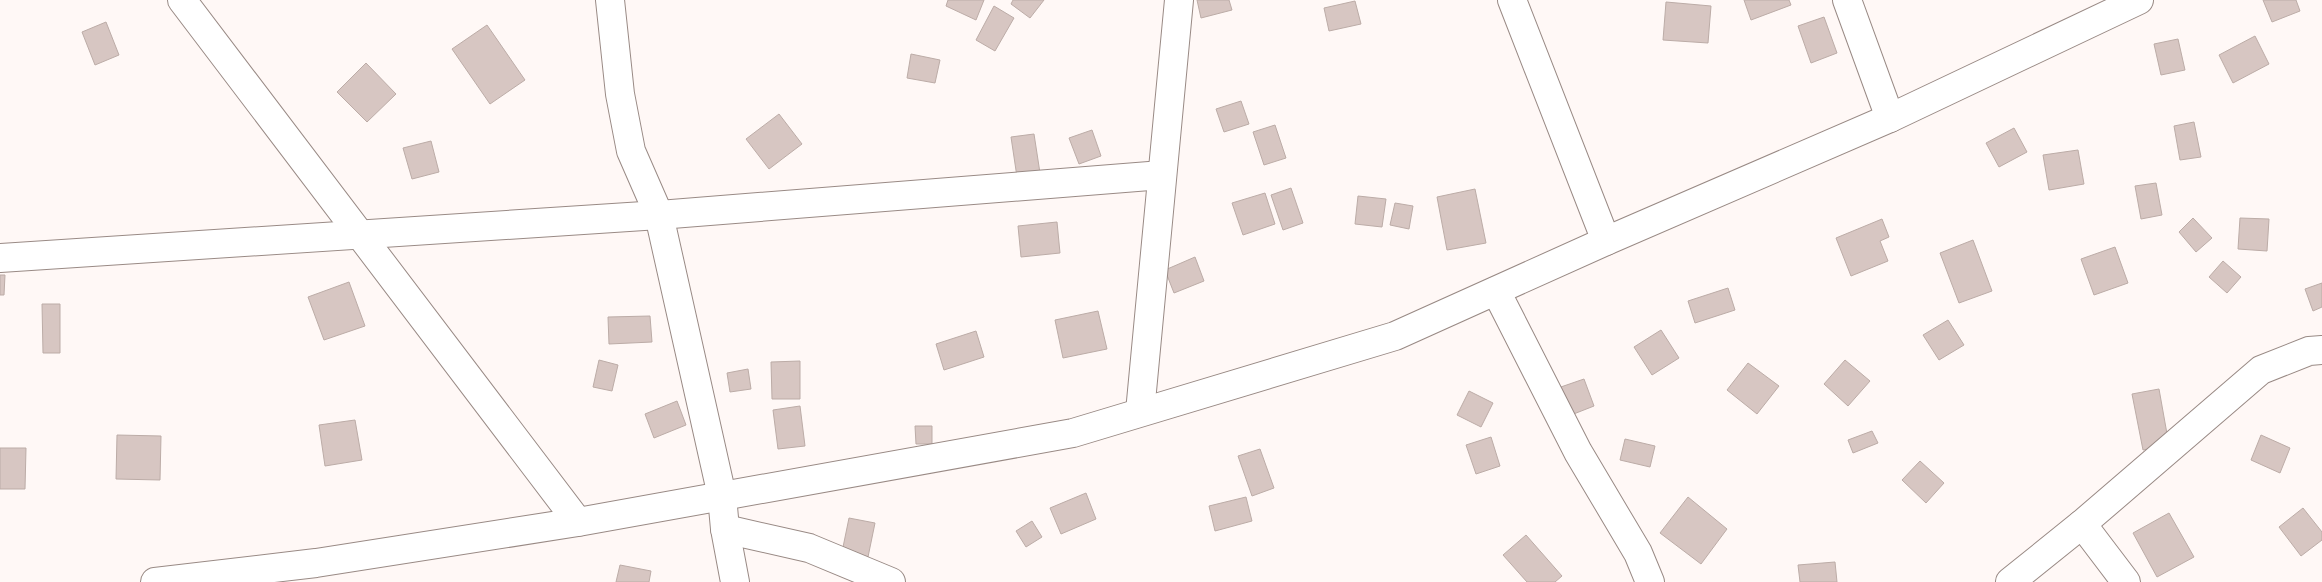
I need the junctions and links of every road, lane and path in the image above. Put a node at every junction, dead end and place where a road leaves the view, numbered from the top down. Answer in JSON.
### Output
{"nodes":[{"id":1,"x":182,"y":0,"type":"edge"},
{"id":2,"x":610,"y":0,"type":"edge"},
{"id":3,"x":1179,"y":0,"type":"edge"},
{"id":4,"x":1512,"y":0,"type":"edge"},
{"id":5,"x":1847,"y":0,"type":"edge"},
{"id":6,"x":2139,"y":0,"type":"edge"},
{"id":7,"x":1890,"y":118,"type":"junction"},
{"id":8,"x":1162,"y":175,"type":"junction"},
{"id":9,"x":658,"y":215,"type":"junction"},
{"id":10,"x":360,"y":236,"type":"junction"},
{"id":11,"x":1606,"y":241,"type":"junction"},
{"id":12,"x":0,"y":258,"type":"edge"},
{"id":13,"x":1496,"y":291,"type":"junction"},
{"id":14,"x":2322,"y":350,"type":"edge"},
{"id":15,"x":1140,"y":412,"type":"junction"},
{"id":16,"x":722,"y":496,"type":"junction"},
{"id":17,"x":578,"y":522,"type":"junction"},
{"id":18,"x":2082,"y":524,"type":"junction"},
{"id":19,"x":725,"y":529,"type":"junction"},
{"id":20,"x":164,"y":581,"type":"edge"},
{"id":21,"x":735,"y":582,"type":"edge"},
{"id":22,"x":891,"y":582,"type":"edge"},
{"id":23,"x":1651,"y":582,"type":"edge"},
{"id":24,"x":2010,"y":582,"type":"edge"},
{"id":25,"x":2126,"y":582,"type":"edge"}],
"edges":[{"from":1,"to":10,"type":"street"},
{"from":2,"to":9,"type":"street"},
{"from":3,"to":8,"type":"street"},
{"from":4,"to":11,"type":"street"},
{"from":5,"to":7,"type":"street"},
{"from":6,"to":7,"type":"street"},
{"from":7,"to":11,"type":"street"},
{"from":8,"to":9,"type":"street"},
{"from":8,"to":15,"type":"street"},
{"from":9,"to":10,"type":"street"},
{"from":9,"to":16,"type":"street"},
{"from":10,"to":12,"type":"street"},
{"from":10,"to":17,"type":"street"},
{"from":11,"to":13,"type":"street"},
{"from":13,"to":15,"type":"street"},
{"from":13,"to":23,"type":"street"},
{"from":14,"to":18,"type":"street"},
{"from":15,"to":16,"type":"street"},
{"from":16,"to":17,"type":"street"},
{"from":16,"to":19,"type":"street"},
{"from":17,"to":20,"type":"street"},
{"from":18,"to":24,"type":"street"},
{"from":18,"to":25,"type":"street"},
{"from":19,"to":21,"type":"street"},
{"from":19,"to":22,"type":"street"}]}
